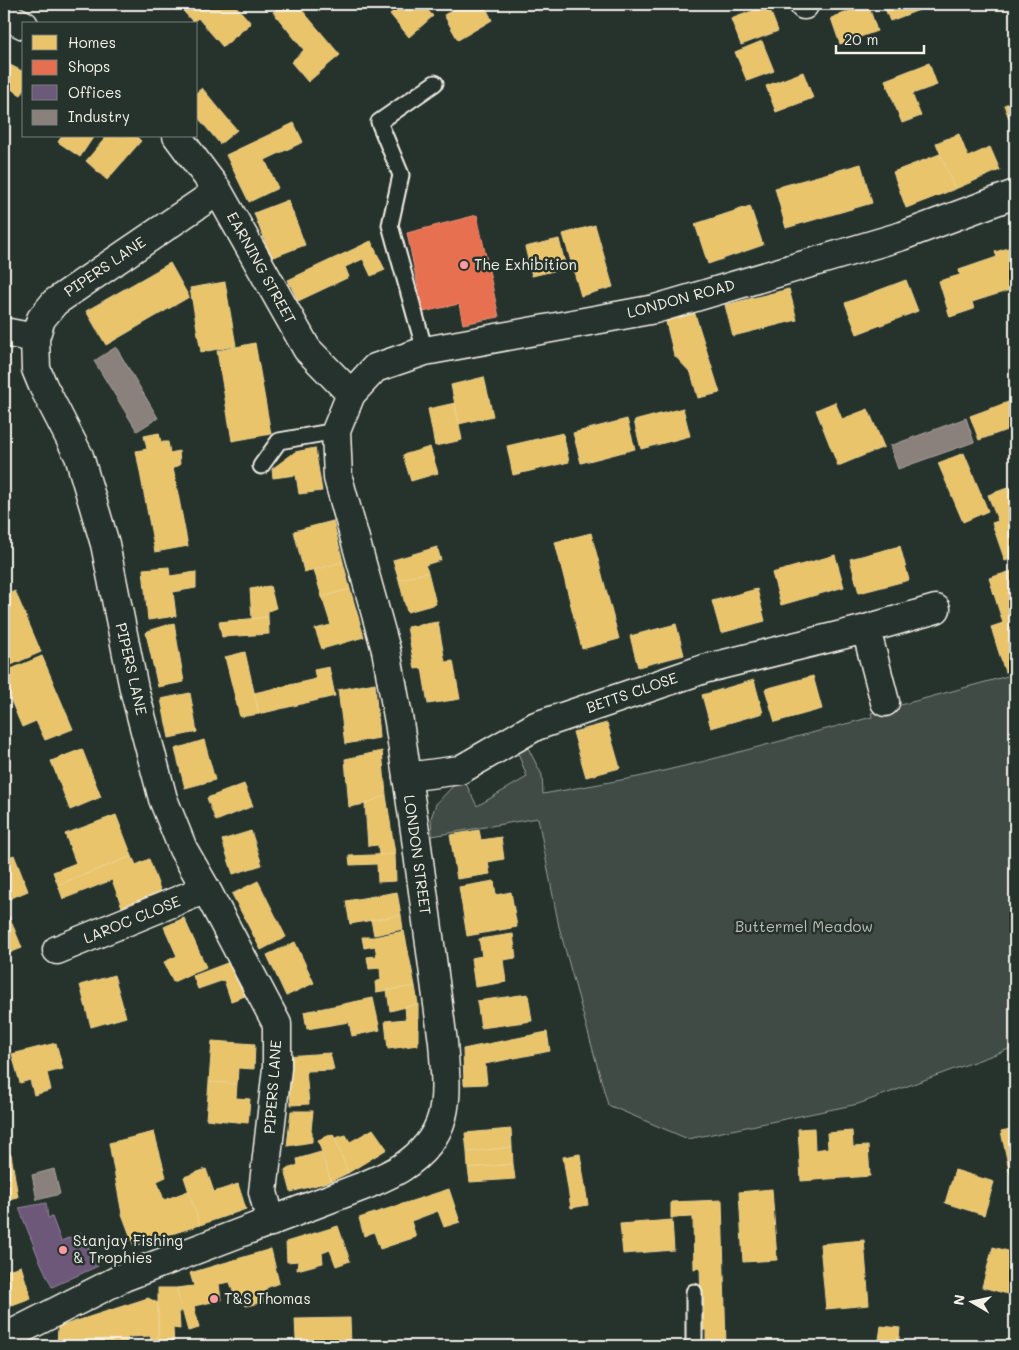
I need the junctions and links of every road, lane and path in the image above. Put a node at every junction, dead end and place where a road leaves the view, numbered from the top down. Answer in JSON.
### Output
{"nodes":[{"id":1,"x":4,"y":15,"type":"edge"},
{"id":2,"x":22,"y":24,"type":"edge"},
{"id":3,"x":435,"y":83,"type":"dead end"},
{"id":4,"x":178,"y":138,"type":"edge"},
{"id":5,"x":218,"y":191,"type":"junction"},
{"id":6,"x":1015,"y":194,"type":"edge"},
{"id":7,"x":4,"y":332,"type":"edge"},
{"id":8,"x":35,"y":338,"type":"junction"},
{"id":9,"x":424,"y":351,"type":"junction"},
{"id":10,"x":351,"y":394,"type":"junction"},
{"id":11,"x":336,"y":431,"type":"junction"},
{"id":12,"x":261,"y":466,"type":"dead end"},
{"id":13,"x":936,"y":609,"type":"dead end"},
{"id":14,"x":866,"y":629,"type":"junction"},
{"id":15,"x":885,"y":702,"type":"dead end"},
{"id":16,"x":407,"y":777,"type":"junction"},
{"id":17,"x":206,"y":890,"type":"junction"},
{"id":18,"x":57,"y":950,"type":"dead end"},
{"id":19,"x":271,"y":1222,"type":"junction"},
{"id":20,"x":694,"y":1292,"type":"dead end"},
{"id":21,"x":4,"y":1338,"type":"edge"},
{"id":22,"x":694,"y":1346,"type":"edge"}],
"edges":[{"from":1,"to":2,"type":"street"},
{"from":3,"to":9,"type":"lane"},
{"from":4,"to":5,"type":"street","name":"EARNING STREET"},
{"from":5,"to":8,"type":"street","name":"PIPERS LANE"},
{"from":5,"to":10,"type":"street","name":"EARNING STREET"},
{"from":6,"to":9,"type":"street","name":"LONDON ROAD"},
{"from":7,"to":8,"type":"street"},
{"from":8,"to":17,"type":"street","name":"PIPERS LANE"},
{"from":9,"to":10,"type":"street","name":"LONDON ROAD"},
{"from":10,"to":11,"type":"street","name":"LONDON STREET"},
{"from":11,"to":12,"type":"lane"},
{"from":11,"to":16,"type":"street","name":"LONDON STREET"},
{"from":13,"to":14,"type":"street","name":"BETTS CLOSE"},
{"from":14,"to":15,"type":"street"},
{"from":14,"to":16,"type":"street","name":"BETTS CLOSE"},
{"from":16,"to":19,"type":"street","name":"LONDON STREET"},
{"from":17,"to":18,"type":"street","name":"LAROC CLOSE"},
{"from":17,"to":19,"type":"street","name":"PIPERS LANE"},
{"from":19,"to":21,"type":"street","name":"LONDON STREET"},
{"from":20,"to":22,"type":"lane"}]}
